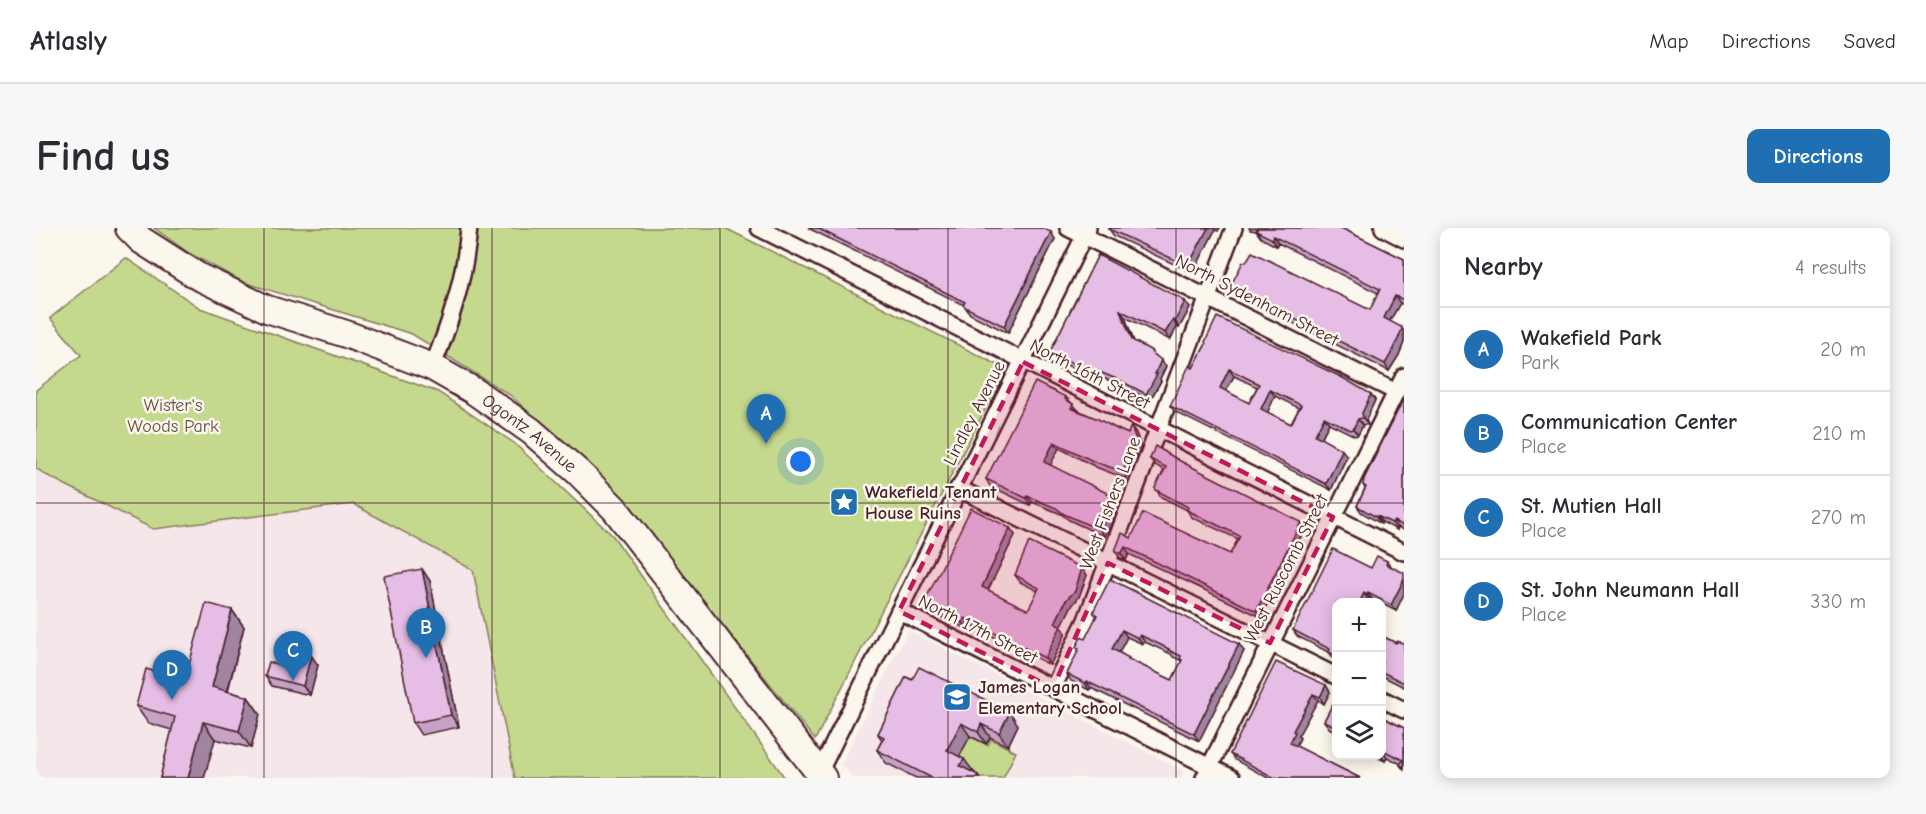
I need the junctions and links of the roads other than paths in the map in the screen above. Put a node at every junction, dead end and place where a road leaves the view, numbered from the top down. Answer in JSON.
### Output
{"nodes":[{"id":1,"x":129,"y":228,"type":"edge"},
{"id":2,"x":469,"y":228,"type":"edge"},
{"id":3,"x":759,"y":228,"type":"edge"},
{"id":4,"x":1068,"y":228,"type":"edge"},
{"id":5,"x":1234,"y":228,"type":"edge"},
{"id":6,"x":1383,"y":228,"type":"edge"},
{"id":7,"x":1086,"y":232,"type":"edge"},
{"id":8,"x":1404,"y":239,"type":"edge"},
{"id":9,"x":1208,"y":298,"type":"junction"},
{"id":10,"x":1023,"y":362,"type":"junction"},
{"id":11,"x":432,"y":367,"type":"junction"},
{"id":12,"x":1404,"y":376,"type":"edge"},
{"id":13,"x":1396,"y":392,"type":"junction"},
{"id":14,"x":1158,"y":430,"type":"junction"},
{"id":15,"x":958,"y":488,"type":"junction"},
{"id":16,"x":1333,"y":517,"type":"junction"},
{"id":17,"x":1404,"y":552,"type":"edge"},
{"id":18,"x":1108,"y":563,"type":"junction"},
{"id":19,"x":899,"y":611,"type":"junction"},
{"id":20,"x":1270,"y":643,"type":"junction"},
{"id":21,"x":1332,"y":674,"type":"edge"},
{"id":22,"x":1053,"y":688,"type":"junction"},
{"id":23,"x":1386,"y":701,"type":"edge"},
{"id":24,"x":1404,"y":710,"type":"edge"},
{"id":25,"x":1207,"y":773,"type":"edge"},
{"id":26,"x":819,"y":776,"type":"edge"},
{"id":27,"x":1232,"y":778,"type":"edge"}],
"edges":[{"from":1,"to":11,"type":"main road","name":"Ogontz Avenue"},
{"from":2,"to":11,"type":"street"},
{"from":3,"to":10,"type":"street","name":"North 16th Street"},
{"from":4,"to":7,"type":"street","name":"North Sydenham Street"},
{"from":5,"to":9,"type":"street","name":"West Fishers Lane"},
{"from":6,"to":8,"type":"street"},
{"from":7,"to":9,"type":"street","name":"North Sydenham Street"},
{"from":7,"to":10,"type":"street","name":"Lindley Avenue"},
{"from":9,"to":13,"type":"street","name":"North Sydenham Street"},
{"from":9,"to":14,"type":"street","name":"West Fishers Lane"},
{"from":10,"to":14,"type":"street","name":"North 16th Street"},
{"from":10,"to":15,"type":"street","name":"Lindley Avenue"},
{"from":11,"to":26,"type":"main road","name":"Ogontz Avenue"},
{"from":12,"to":13,"type":"street","name":"West Ruscomb Street"},
{"from":13,"to":16,"type":"street","name":"West Ruscomb Street"},
{"from":14,"to":16,"type":"street","name":"North 16th Street"},
{"from":14,"to":18,"type":"street","name":"West Fishers Lane"},
{"from":15,"to":18,"type":"street"},
{"from":15,"to":19,"type":"street","name":"Lindley Avenue"},
{"from":16,"to":17,"type":"street","name":"North 16th Street"},
{"from":16,"to":20,"type":"street","name":"West Ruscomb Street"},
{"from":18,"to":20,"type":"street"},
{"from":18,"to":22,"type":"street","name":"West Fishers Lane"},
{"from":19,"to":22,"type":"street","name":"North 17th Street"},
{"from":19,"to":26,"type":"street","name":"Lindley Avenue"},
{"from":20,"to":21,"type":"street"},
{"from":20,"to":25,"type":"street","name":"West Ruscomb Street"},
{"from":22,"to":25,"type":"street","name":"North 17th Street"},
{"from":23,"to":24,"type":"street"},
{"from":25,"to":27,"type":"street","name":"North 17th Street"}]}
